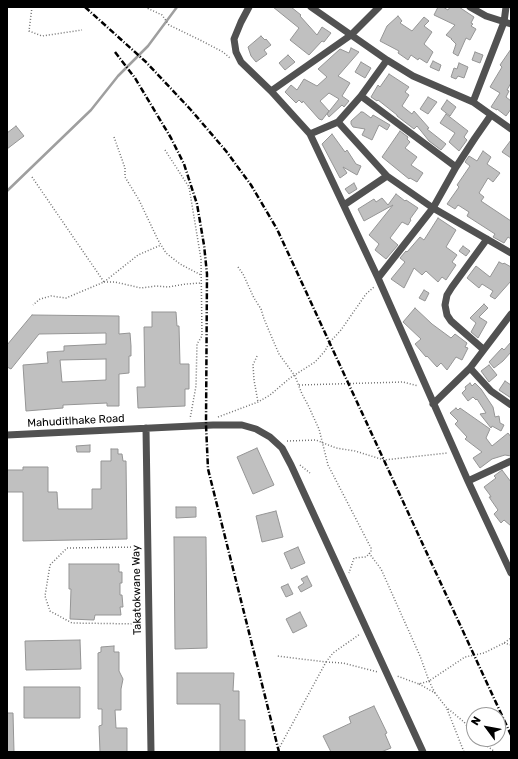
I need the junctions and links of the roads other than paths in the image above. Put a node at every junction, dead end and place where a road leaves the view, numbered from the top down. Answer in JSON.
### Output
{"nodes":[{"id":1,"x":249,"y":7,"type":"edge"},
{"id":2,"x":311,"y":7,"type":"edge"},
{"id":3,"x":379,"y":7,"type":"edge"},
{"id":4,"x":470,"y":7,"type":"edge"},
{"id":5,"x":506,"y":7,"type":"edge"},
{"id":6,"x":320,"y":10,"type":"edge"},
{"id":7,"x":504,"y":22,"type":"junction"},
{"id":8,"x":511,"y":24,"type":"edge"},
{"id":9,"x":351,"y":35,"type":"junction"},
{"id":10,"x":387,"y":60,"type":"junction"},
{"id":11,"x":271,"y":91,"type":"junction"},
{"id":12,"x":361,"y":96,"type":"junction"},
{"id":13,"x":473,"y":102,"type":"junction"},
{"id":14,"x":491,"y":115,"type":"junction"},
{"id":15,"x":338,"y":122,"type":"junction"},
{"id":16,"x":511,"y":129,"type":"edge"},
{"id":17,"x":310,"y":134,"type":"junction"},
{"id":18,"x":456,"y":168,"type":"junction"},
{"id":19,"x":387,"y":176,"type":"junction"},
{"id":20,"x":344,"y":205,"type":"junction"},
{"id":21,"x":432,"y":208,"type":"junction"},
{"id":22,"x":487,"y":239,"type":"junction"},
{"id":23,"x":511,"y":253,"type":"edge"},
{"id":24,"x":377,"y":281,"type":"junction"},
{"id":25,"x":511,"y":314,"type":"edge"},
{"id":26,"x":483,"y":349,"type":"junction"},
{"id":27,"x":470,"y":368,"type":"junction"},
{"id":28,"x":433,"y":404,"type":"junction"},
{"id":29,"x":511,"y":405,"type":"edge"},
{"id":30,"x":146,"y":428,"type":"junction"},
{"id":31,"x":7,"y":435,"type":"edge"},
{"id":32,"x":511,"y":461,"type":"edge"},
{"id":33,"x":468,"y":481,"type":"junction"},
{"id":34,"x":511,"y":573,"type":"edge"},
{"id":35,"x":151,"y":752,"type":"edge"},
{"id":36,"x":423,"y":752,"type":"edge"}],
"edges":[{"from":1,"to":11,"type":"street"},
{"from":2,"to":6,"type":"street"},
{"from":3,"to":9,"type":"street"},
{"from":4,"to":7,"type":"street"},
{"from":5,"to":7,"type":"street"},
{"from":6,"to":9,"type":"street"},
{"from":7,"to":8,"type":"street"},
{"from":7,"to":13,"type":"street"},
{"from":9,"to":10,"type":"street"},
{"from":9,"to":11,"type":"street"},
{"from":10,"to":12,"type":"street"},
{"from":10,"to":13,"type":"street"},
{"from":11,"to":17,"type":"street"},
{"from":12,"to":15,"type":"street"},
{"from":12,"to":18,"type":"street"},
{"from":13,"to":14,"type":"street"},
{"from":14,"to":16,"type":"street"},
{"from":14,"to":18,"type":"street"},
{"from":15,"to":17,"type":"street"},
{"from":15,"to":19,"type":"street"},
{"from":17,"to":20,"type":"street"},
{"from":18,"to":21,"type":"street"},
{"from":19,"to":20,"type":"street"},
{"from":19,"to":21,"type":"street"},
{"from":20,"to":24,"type":"street"},
{"from":21,"to":22,"type":"street"},
{"from":21,"to":24,"type":"street"},
{"from":22,"to":23,"type":"street"},
{"from":22,"to":26,"type":"street"},
{"from":24,"to":28,"type":"street"},
{"from":25,"to":26,"type":"street"},
{"from":26,"to":27,"type":"street"},
{"from":27,"to":28,"type":"street"},
{"from":27,"to":29,"type":"street"},
{"from":28,"to":33,"type":"street"},
{"from":30,"to":31,"type":"street","name":"Mahuditlhake Road"},
{"from":30,"to":35,"type":"street","name":"Takatokwane Way"},
{"from":30,"to":36,"type":"street","name":"Mahuditlhake Road"},
{"from":32,"to":33,"type":"street"},
{"from":33,"to":34,"type":"street"}]}
